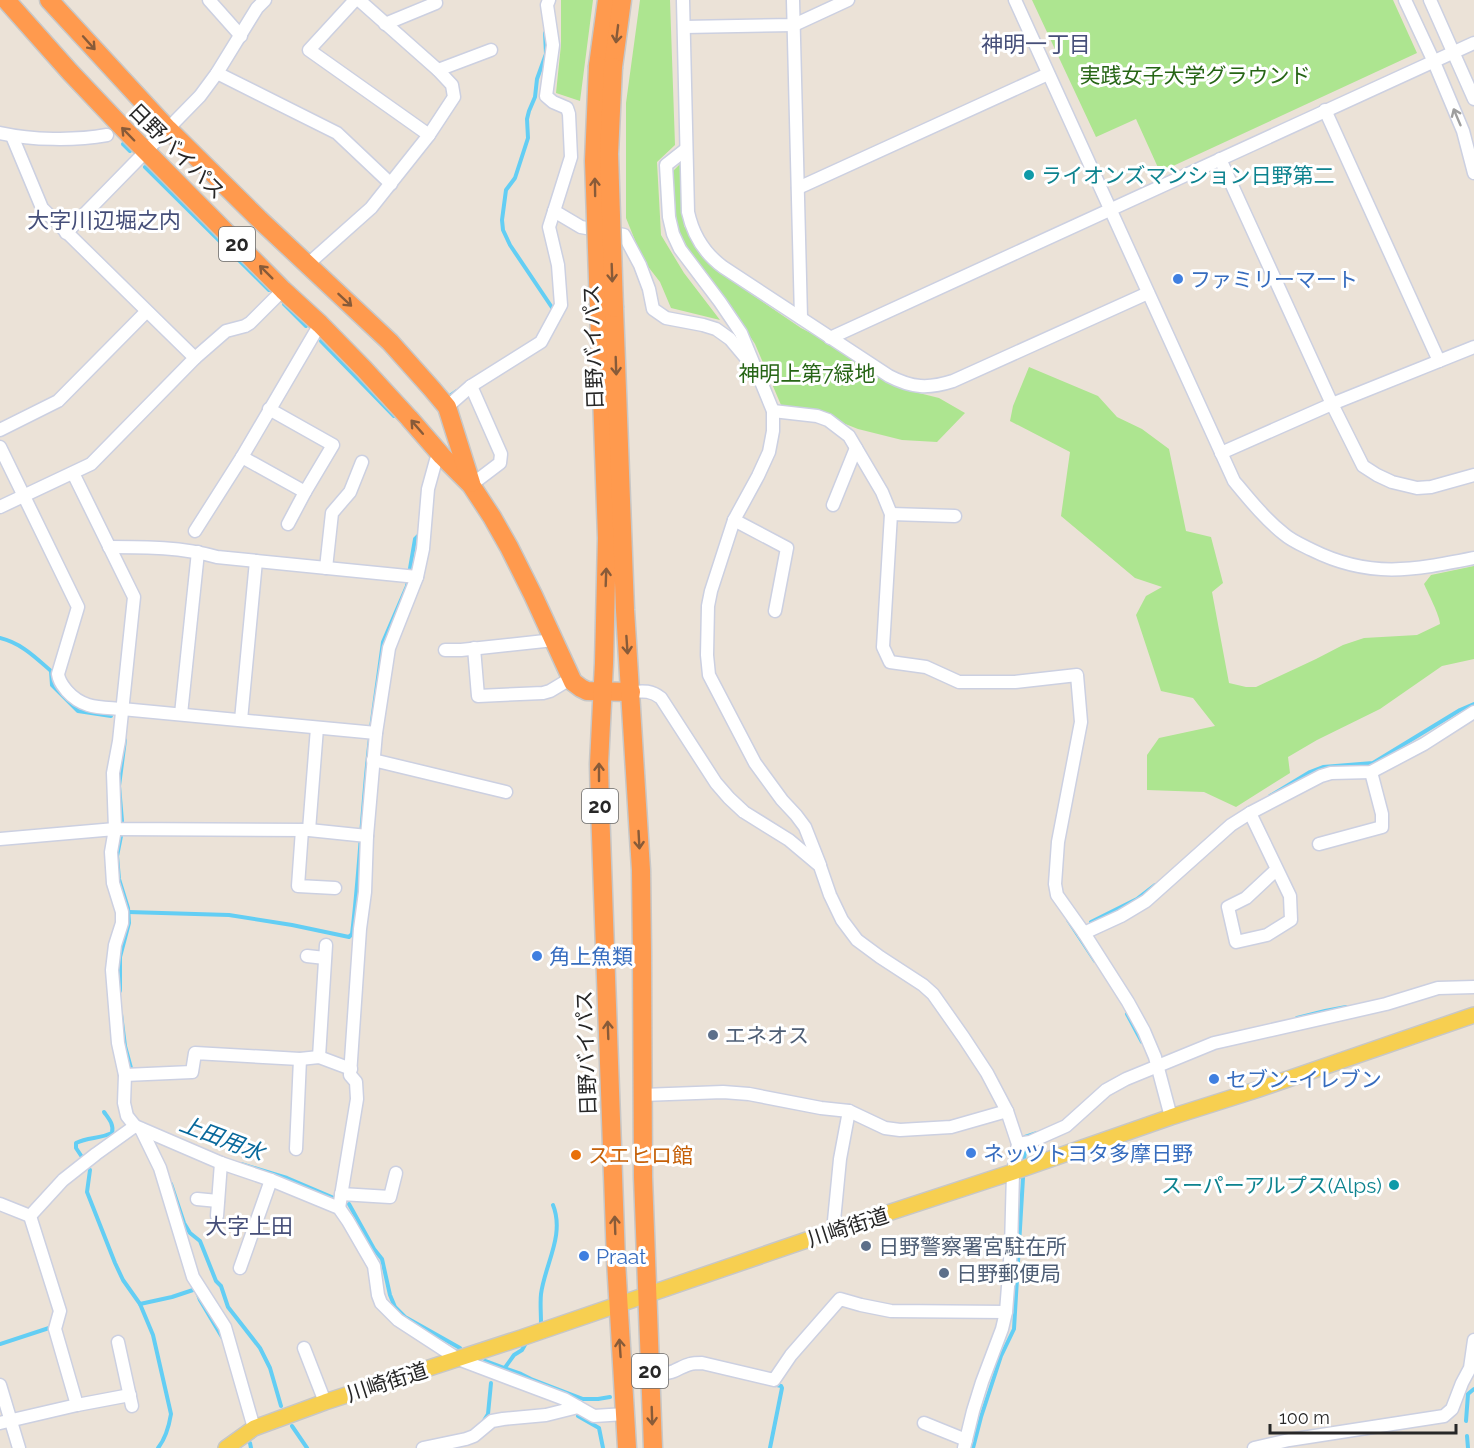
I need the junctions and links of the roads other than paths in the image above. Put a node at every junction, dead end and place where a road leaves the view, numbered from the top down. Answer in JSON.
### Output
{"nodes":[{"id":1,"x":6,"y":0,"type":"edge"},
{"id":2,"x":49,"y":0,"type":"edge"},
{"id":3,"x":265,"y":0,"type":"edge"},
{"id":4,"x":357,"y":0,"type":"edge"},
{"id":5,"x":607,"y":0,"type":"edge"},
{"id":6,"x":622,"y":0,"type":"edge"},
{"id":7,"x":683,"y":0,"type":"edge"},
{"id":8,"x":793,"y":0,"type":"edge"},
{"id":9,"x":848,"y":0,"type":"edge"},
{"id":10,"x":1015,"y":0,"type":"edge"},
{"id":11,"x":1405,"y":0,"type":"edge"},
{"id":12,"x":1430,"y":0,"type":"edge"},
{"id":13,"x":439,"y":1,"type":"edge"},
{"id":14,"x":213,"y":2,"type":"edge"},
{"id":15,"x":545,"y":2,"type":"edge"},
{"id":16,"x":385,"y":24,"type":"junction"},
{"id":17,"x":794,"y":25,"type":"junction"},
{"id":18,"x":684,"y":27,"type":"junction"},
{"id":19,"x":241,"y":36,"type":"junction"},
{"id":20,"x":1474,"y":44,"type":"edge"},
{"id":21,"x":491,"y":50,"type":"dead end"},
{"id":22,"x":1454,"y":53,"type":"junction"},
{"id":23,"x":1434,"y":62,"type":"junction"},
{"id":24,"x":606,"y":67,"type":"junction"},
{"id":25,"x":438,"y":70,"type":"junction"},
{"id":26,"x":217,"y":73,"type":"junction"},
{"id":27,"x":1048,"y":74,"type":"junction"},
{"id":28,"x":1474,"y":99,"type":"edge"},
{"id":29,"x":1325,"y":110,"type":"junction"},
{"id":30,"x":168,"y":129,"type":"junction"},
{"id":31,"x":6,"y":134,"type":"edge"},
{"id":32,"x":107,"y":135,"type":"dead end"},
{"id":33,"x":429,"y":135,"type":"junction"},
{"id":34,"x":685,"y":150,"type":"junction"},
{"id":35,"x":146,"y":152,"type":"junction"},
{"id":36,"x":1220,"y":159,"type":"junction"},
{"id":37,"x":1474,"y":173,"type":"edge"},
{"id":38,"x":391,"y":184,"type":"junction"},
{"id":39,"x":798,"y":188,"type":"junction"},
{"id":40,"x":1110,"y":210,"type":"junction"},
{"id":41,"x":554,"y":211,"type":"junction"},
{"id":42,"x":66,"y":233,"type":"junction"},
{"id":43,"x":307,"y":265,"type":"junction"},
{"id":44,"x":283,"y":290,"type":"junction"},
{"id":45,"x":1148,"y":293,"type":"junction"},
{"id":46,"x":606,"y":308,"type":"junction"},
{"id":47,"x":146,"y":312,"type":"junction"},
{"id":48,"x":801,"y":318,"type":"junction"},
{"id":49,"x":320,"y":324,"type":"junction"},
{"id":50,"x":830,"y":338,"type":"junction"},
{"id":51,"x":1474,"y":347,"type":"edge"},
{"id":52,"x":195,"y":358,"type":"junction"},
{"id":53,"x":1439,"y":361,"type":"junction"},
{"id":54,"x":756,"y":369,"type":"junction"},
{"id":55,"x":471,"y":386,"type":"junction"},
{"id":56,"x":1332,"y":404,"type":"junction"},
{"id":57,"x":447,"y":406,"type":"junction"},
{"id":58,"x":269,"y":409,"type":"junction"},
{"id":59,"x":773,"y":411,"type":"junction"},
{"id":60,"x":0,"y":430,"type":"edge"},
{"id":61,"x":0,"y":447,"type":"edge"},
{"id":62,"x":856,"y":448,"type":"junction"},
{"id":63,"x":1221,"y":453,"type":"junction"},
{"id":64,"x":442,"y":456,"type":"junction"},
{"id":65,"x":242,"y":457,"type":"junction"},
{"id":66,"x":362,"y":462,"type":"dead end"},
{"id":67,"x":73,"y":473,"type":"junction"},
{"id":68,"x":1474,"y":475,"type":"edge"},
{"id":69,"x":471,"y":485,"type":"junction"},
{"id":70,"x":305,"y":492,"type":"junction"},
{"id":71,"x":23,"y":496,"type":"junction"},
{"id":72,"x":833,"y":505,"type":"dead end"},
{"id":73,"x":0,"y":507,"type":"edge"},
{"id":74,"x":891,"y":514,"type":"junction"},
{"id":75,"x":956,"y":516,"type":"dead end"},
{"id":76,"x":734,"y":520,"type":"junction"},
{"id":77,"x":288,"y":524,"type":"dead end"},
{"id":78,"x":195,"y":531,"type":"dead end"},
{"id":79,"x":110,"y":546,"type":"junction"},
{"id":80,"x":198,"y":552,"type":"junction"},
{"id":81,"x":1474,"y":558,"type":"edge"},
{"id":82,"x":256,"y":561,"type":"junction"},
{"id":83,"x":326,"y":568,"type":"junction"},
{"id":84,"x":417,"y":577,"type":"junction"},
{"id":85,"x":775,"y":611,"type":"dead end"},
{"id":86,"x":554,"y":640,"type":"junction"},
{"id":87,"x":474,"y":648,"type":"junction"},
{"id":88,"x":445,"y":650,"type":"dead end"},
{"id":89,"x":570,"y":679,"type":"junction"},
{"id":90,"x":603,"y":692,"type":"junction"},
{"id":91,"x":631,"y":692,"type":"junction"},
{"id":92,"x":122,"y":709,"type":"junction"},
{"id":93,"x":1474,"y":712,"type":"edge"},
{"id":94,"x":181,"y":714,"type":"junction"},
{"id":95,"x":241,"y":720,"type":"junction"},
{"id":96,"x":317,"y":728,"type":"junction"},
{"id":97,"x":376,"y":733,"type":"junction"},
{"id":98,"x":373,"y":760,"type":"junction"},
{"id":99,"x":1371,"y":772,"type":"junction"},
{"id":100,"x":506,"y":792,"type":"dead end"},
{"id":101,"x":1250,"y":813,"type":"junction"},
{"id":102,"x":114,"y":829,"type":"junction"},
{"id":103,"x":306,"y":830,"type":"junction"},
{"id":104,"x":367,"y":836,"type":"junction"},
{"id":105,"x":0,"y":839,"type":"edge"},
{"id":106,"x":1319,"y":844,"type":"dead end"},
{"id":107,"x":820,"y":866,"type":"junction"},
{"id":108,"x":1277,"y":869,"type":"junction"},
{"id":109,"x":335,"y":888,"type":"dead end"},
{"id":110,"x":1084,"y":933,"type":"junction"},
{"id":111,"x":307,"y":956,"type":"dead end"},
{"id":112,"x":1474,"y":987,"type":"edge"},
{"id":113,"x":1474,"y":1015,"type":"edge"},
{"id":114,"x":319,"y":1057,"type":"junction"},
{"id":115,"x":300,"y":1059,"type":"junction"},
{"id":116,"x":1158,"y":1067,"type":"junction"},
{"id":117,"x":351,"y":1069,"type":"junction"},
{"id":118,"x":125,"y":1075,"type":"junction"},
{"id":119,"x":642,"y":1095,"type":"junction"},
{"id":120,"x":849,"y":1111,"type":"junction"},
{"id":121,"x":1007,"y":1111,"type":"junction"},
{"id":122,"x":1171,"y":1117,"type":"junction"},
{"id":123,"x":138,"y":1127,"type":"junction"},
{"id":124,"x":1018,"y":1144,"type":"junction"},
{"id":125,"x":296,"y":1149,"type":"dead end"},
{"id":126,"x":221,"y":1163,"type":"junction"},
{"id":127,"x":1013,"y":1172,"type":"junction"},
{"id":128,"x":396,"y":1173,"type":"dead end"},
{"id":129,"x":271,"y":1180,"type":"junction"},
{"id":130,"x":341,"y":1194,"type":"junction"},
{"id":131,"x":197,"y":1199,"type":"dead end"},
{"id":132,"x":218,"y":1201,"type":"junction"},
{"id":133,"x":0,"y":1204,"type":"edge"},
{"id":134,"x":339,"y":1209,"type":"junction"},
{"id":135,"x":30,"y":1216,"type":"junction"},
{"id":136,"x":217,"y":1216,"type":"dead end"},
{"id":137,"x":833,"y":1232,"type":"junction"},
{"id":138,"x":240,"y":1268,"type":"dead end"},
{"id":139,"x":647,"y":1295,"type":"junction"},
{"id":140,"x":618,"y":1305,"type":"junction"},
{"id":141,"x":1006,"y":1312,"type":"junction"},
{"id":142,"x":1474,"y":1340,"type":"edge"},
{"id":143,"x":118,"y":1342,"type":"dead end"},
{"id":144,"x":304,"y":1348,"type":"dead end"},
{"id":145,"x":458,"y":1359,"type":"junction"},
{"id":146,"x":650,"y":1375,"type":"junction"},
{"id":147,"x":0,"y":1385,"type":"edge"},
{"id":148,"x":325,"y":1402,"type":"junction"},
{"id":149,"x":77,"y":1405,"type":"junction"},
{"id":150,"x":578,"y":1407,"type":"junction"},
{"id":151,"x":625,"y":1414,"type":"junction"},
{"id":152,"x":5,"y":1422,"type":"edge"},
{"id":153,"x":924,"y":1424,"type":"dead end"},
{"id":154,"x":254,"y":1428,"type":"junction"},
{"id":155,"x":965,"y":1444,"type":"edge"},
{"id":156,"x":19,"y":1448,"type":"edge"},
{"id":157,"x":226,"y":1448,"type":"edge"},
{"id":158,"x":423,"y":1448,"type":"edge"},
{"id":159,"x":627,"y":1448,"type":"edge"},
{"id":160,"x":653,"y":1448,"type":"edge"},
{"id":161,"x":1254,"y":1448,"type":"edge"}],
"edges":[{"from":35,"to":1,"type":"highway","name":"日野バイパス","number":"20","one_way":true},
{"from":2,"to":30,"type":"highway","name":"日野バイパス","number":"20","one_way":true},
{"from":3,"to":19,"type":"street"},
{"from":4,"to":16,"type":"street"},
{"from":4,"to":33,"type":"street"},
{"from":5,"to":24,"type":"highway","name":"日野バイパス","number":"20"},
{"from":6,"to":24,"type":"highway","name":"日野バイパス","number":"20","one_way":true},
{"from":7,"to":18,"type":"street"},
{"from":8,"to":17,"type":"street"},
{"from":9,"to":17,"type":"street"},
{"from":10,"to":27,"type":"street"},
{"from":11,"to":23,"type":"street"},
{"from":12,"to":22,"type":"street"},
{"from":13,"to":16,"type":"street"},
{"from":14,"to":19,"type":"street"},
{"from":15,"to":41,"type":"street"},
{"from":16,"to":25,"type":"street"},
{"from":17,"to":18,"type":"street"},
{"from":17,"to":39,"type":"street"},
{"from":18,"to":34,"type":"street"},
{"from":19,"to":26,"type":"street"},
{"from":20,"to":22,"type":"street"},
{"from":21,"to":25,"type":"street"},
{"from":22,"to":23,"type":"street"},
{"from":22,"to":28,"type":"street"},
{"from":23,"to":29,"type":"street"},
{"from":37,"to":23,"type":"street","one_way":true},
{"from":24,"to":46,"type":"highway","name":"日野バイパス","number":"20","bridge":true},
{"from":25,"to":33,"type":"street"},
{"from":26,"to":30,"type":"street"},
{"from":26,"to":38,"type":"street"},
{"from":27,"to":39,"type":"street"},
{"from":27,"to":40,"type":"street"},
{"from":29,"to":36,"type":"street"},
{"from":29,"to":53,"type":"street"},
{"from":30,"to":35,"type":"street"},
{"from":30,"to":43,"type":"highway","name":"日野バイパス","number":"20"},
{"from":31,"to":32,"type":"street"},
{"from":31,"to":42,"type":"street"},
{"from":33,"to":38,"type":"street"},
{"from":34,"to":48,"type":"street"},
{"from":34,"to":54,"type":"street"},
{"from":35,"to":42,"type":"street"},
{"from":44,"to":35,"type":"highway","name":"日野バイパス","number":"20","one_way":true},
{"from":36,"to":40,"type":"street"},
{"from":36,"to":56,"type":"street"},
{"from":38,"to":43,"type":"street"},
{"from":39,"to":48,"type":"street"},
{"from":40,"to":45,"type":"street"},
{"from":40,"to":50,"type":"street"},
{"from":41,"to":54,"type":"street"},
{"from":41,"to":55,"type":"street"},
{"from":42,"to":47,"type":"street"},
{"from":43,"to":57,"type":"highway","name":"日野バイパス","number":"20","one_way":true},
{"from":44,"to":49,"type":"highway","name":"日野バイパス","number":"20"},
{"from":44,"to":52,"type":"street"},
{"from":45,"to":50,"type":"street"},
{"from":45,"to":63,"type":"street"},
{"from":90,"to":46,"type":"highway","name":"日野バイパス","number":"20","one_way":true},
{"from":46,"to":91,"type":"highway","name":"日野バイパス","number":"20","one_way":true},
{"from":47,"to":52,"type":"street"},
{"from":47,"to":60,"type":"street"},
{"from":48,"to":50,"type":"street"},
{"from":49,"to":58,"type":"street"},
{"from":64,"to":49,"type":"highway","name":"日野バイパス","number":"20","one_way":true},
{"from":51,"to":53,"type":"street"},
{"from":52,"to":67,"type":"street"},
{"from":53,"to":56,"type":"street"},
{"from":54,"to":59,"type":"street"},
{"from":55,"to":57,"type":"street"},
{"from":55,"to":69,"type":"street"},
{"from":56,"to":63,"type":"street"},
{"from":56,"to":68,"type":"street"},
{"from":57,"to":69,"type":"highway","name":"日野バイパス","number":"20"},
{"from":58,"to":65,"type":"street"},
{"from":58,"to":70,"type":"street"},
{"from":59,"to":62,"type":"street"},
{"from":59,"to":76,"type":"street"},
{"from":61,"to":71,"type":"street"},
{"from":62,"to":72,"type":"street"},
{"from":62,"to":74,"type":"street"},
{"from":63,"to":81,"type":"street"},
{"from":64,"to":69,"type":"highway","name":"日野バイパス","number":"20"},
{"from":64,"to":84,"type":"street"},
{"from":65,"to":70,"type":"street"},
{"from":65,"to":78,"type":"street"},
{"from":66,"to":83,"type":"street"},
{"from":67,"to":71,"type":"street"},
{"from":67,"to":79,"type":"street"},
{"from":69,"to":86,"type":"highway","name":"日野バイパス","number":"20"},
{"from":70,"to":77,"type":"street"},
{"from":71,"to":73,"type":"street"},
{"from":71,"to":92,"type":"street"},
{"from":74,"to":75,"type":"street"},
{"from":74,"to":110,"type":"street"},
{"from":76,"to":85,"type":"street"},
{"from":76,"to":107,"type":"street"},
{"from":79,"to":80,"type":"street"},
{"from":79,"to":92,"type":"street"},
{"from":80,"to":82,"type":"street"},
{"from":80,"to":94,"type":"street"},
{"from":82,"to":83,"type":"street"},
{"from":82,"to":95,"type":"street"},
{"from":83,"to":84,"type":"street"},
{"from":84,"to":97,"type":"street"},
{"from":86,"to":87,"type":"street"},
{"from":86,"to":89,"type":"highway","name":"日野バイパス","number":"20"},
{"from":87,"to":88,"type":"street"},
{"from":87,"to":89,"type":"street"},
{"from":89,"to":90,"type":"highway"},
{"from":90,"to":91,"type":"highway"},
{"from":140,"to":90,"type":"highway","name":"日野バイパス","number":"20","one_way":true},
{"from":91,"to":107,"type":"street"},
{"from":91,"to":119,"type":"highway","name":"日野バイパス","number":"20","one_way":true},
{"from":92,"to":94,"type":"street"},
{"from":92,"to":102,"type":"street"},
{"from":93,"to":99,"type":"street"},
{"from":94,"to":95,"type":"street"},
{"from":95,"to":96,"type":"street"},
{"from":96,"to":97,"type":"street"},
{"from":96,"to":103,"type":"street"},
{"from":97,"to":98,"type":"street"},
{"from":98,"to":100,"type":"street"},
{"from":98,"to":104,"type":"street"},
{"from":99,"to":101,"type":"street"},
{"from":99,"to":106,"type":"street"},
{"from":101,"to":108,"type":"street"},
{"from":101,"to":110,"type":"street"},
{"from":102,"to":103,"type":"street"},
{"from":102,"to":105,"type":"street"},
{"from":102,"to":118,"type":"street"},
{"from":103,"to":104,"type":"street"},
{"from":103,"to":109,"type":"street"},
{"from":104,"to":117,"type":"street"},
{"from":107,"to":121,"type":"street"},
{"from":108,"to":108,"type":"street"},
{"from":110,"to":116,"type":"street"},
{"from":111,"to":114,"type":"street"},
{"from":112,"to":116,"type":"street"},
{"from":113,"to":122,"type":"main road","name":"川崎街道"},
{"from":114,"to":115,"type":"street"},
{"from":114,"to":117,"type":"street"},
{"from":115,"to":118,"type":"street"},
{"from":115,"to":125,"type":"street"},
{"from":116,"to":122,"type":"street"},
{"from":116,"to":124,"type":"street"},
{"from":117,"to":130,"type":"street"},
{"from":118,"to":123,"type":"street"},
{"from":119,"to":120,"type":"street"},
{"from":119,"to":139,"type":"highway","name":"日野バイパス","number":"20"},
{"from":120,"to":121,"type":"street"},
{"from":120,"to":137,"type":"street"},
{"from":121,"to":124,"type":"street"},
{"from":122,"to":127,"type":"main road","name":"川崎街道"},
{"from":123,"to":126,"type":"street"},
{"from":123,"to":135,"type":"street"},
{"from":123,"to":154,"type":"street"},
{"from":124,"to":127,"type":"street"},
{"from":126,"to":129,"type":"street"},
{"from":126,"to":132,"type":"street"},
{"from":127,"to":137,"type":"main road","name":"川崎街道"},
{"from":127,"to":141,"type":"street"},
{"from":128,"to":130,"type":"street"},
{"from":129,"to":134,"type":"street"},
{"from":129,"to":138,"type":"street"},
{"from":130,"to":134,"type":"street"},
{"from":131,"to":132,"type":"street"},
{"from":132,"to":136,"type":"street"},
{"from":133,"to":135,"type":"street"},
{"from":134,"to":145,"type":"street"},
{"from":135,"to":149,"type":"street"},
{"from":137,"to":139,"type":"main road","name":"川崎街道"},
{"from":139,"to":140,"type":"main road","name":"川崎街道"},
{"from":139,"to":146,"type":"highway","name":"日野バイパス","number":"20"},
{"from":140,"to":145,"type":"main road","name":"川崎街道"},
{"from":151,"to":140,"type":"highway","name":"日野バイパス","number":"20","one_way":true},
{"from":141,"to":146,"type":"street"},
{"from":141,"to":155,"type":"street"},
{"from":142,"to":161,"type":"street"},
{"from":143,"to":149,"type":"street"},
{"from":144,"to":148,"type":"street"},
{"from":145,"to":148,"type":"main road","name":"川崎街道"},
{"from":145,"to":150,"type":"street"},
{"from":146,"to":160,"type":"highway","name":"日野バイパス","number":"20","one_way":true},
{"from":147,"to":152,"type":"street"},
{"from":148,"to":154,"type":"main road","name":"川崎街道"},
{"from":149,"to":152,"type":"street"},
{"from":150,"to":151,"type":"street"},
{"from":150,"to":158,"type":"street"},
{"from":151,"to":159,"type":"highway","name":"日野バイパス","number":"20"},
{"from":152,"to":156,"type":"street"},
{"from":153,"to":155,"type":"street"},
{"from":154,"to":157,"type":"main road","name":"川崎街道"}]}
